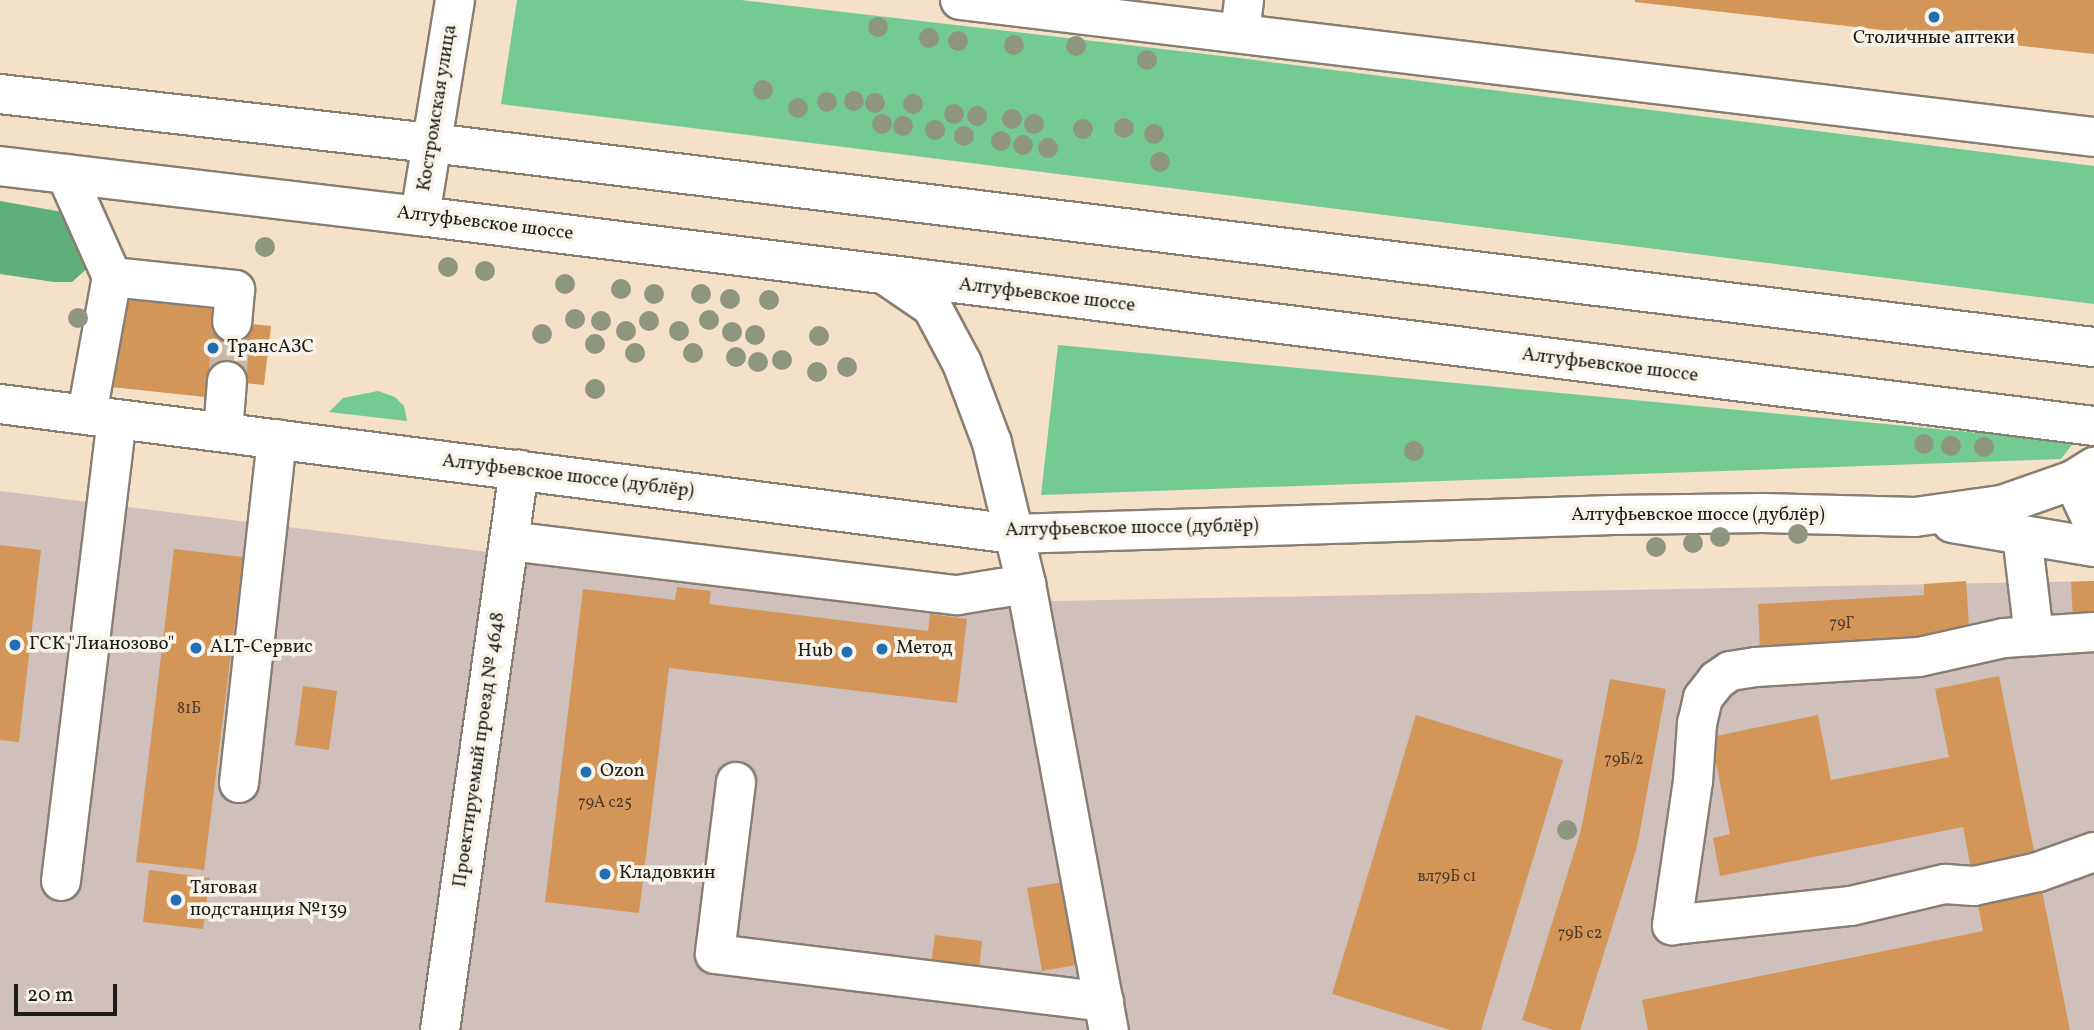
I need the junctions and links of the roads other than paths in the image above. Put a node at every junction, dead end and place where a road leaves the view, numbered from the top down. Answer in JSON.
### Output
{"nodes":[{"id":1,"x":455,"y":0,"type":"edge"},
{"id":2,"x":960,"y":0,"type":"edge"},
{"id":3,"x":1242,"y":16,"type":"edge"},
{"id":4,"x":0,"y":94,"type":"edge"},
{"id":5,"x":2094,"y":137,"type":"edge"},
{"id":6,"x":432,"y":143,"type":"junction"},
{"id":7,"x":0,"y":166,"type":"edge"},
{"id":8,"x":66,"y":174,"type":"junction"},
{"id":9,"x":419,"y":216,"type":"junction"},
{"id":10,"x":887,"y":276,"type":"junction"},
{"id":11,"x":112,"y":277,"type":"junction"},
{"id":12,"x":232,"y":322,"type":"tunnel mouth"},
{"id":13,"x":2094,"y":348,"type":"edge"},
{"id":14,"x":227,"y":381,"type":"tunnel mouth"},
{"id":15,"x":0,"y":404,"type":"edge"},
{"id":16,"x":102,"y":416,"type":"junction"},
{"id":17,"x":2094,"y":426,"type":"edge"},
{"id":18,"x":223,"y":432,"type":"junction"},
{"id":19,"x":277,"y":439,"type":"junction"},
{"id":20,"x":519,"y":470,"type":"junction"},
{"id":21,"x":2083,"y":473,"type":"edge"},
{"id":22,"x":1916,"y":517,"type":"junction"},
{"id":23,"x":2094,"y":525,"type":"edge"},
{"id":24,"x":1014,"y":534,"type":"junction"},
{"id":25,"x":2022,"y":535,"type":"junction"},
{"id":26,"x":509,"y":541,"type":"junction"},
{"id":27,"x":2094,"y":547,"type":"edge"},
{"id":28,"x":1026,"y":584,"type":"junction"},
{"id":29,"x":2094,"y":632,"type":"edge"},
{"id":30,"x":2034,"y":636,"type":"junction"},
{"id":31,"x":736,"y":782,"type":"dead end"},
{"id":32,"x":239,"y":783,"type":"dead end"},
{"id":33,"x":2094,"y":852,"type":"edge"},
{"id":34,"x":61,"y":881,"type":"dead end"},
{"id":35,"x":1106,"y":1016,"type":"edge"},
{"id":36,"x":440,"y":1030,"type":"edge"}],
"edges":[{"from":1,"to":6,"type":"main road","name":"Костромская улица"},
{"from":2,"to":3,"type":"main road"},
{"from":3,"to":5,"type":"main road"},
{"from":4,"to":6,"type":"main road"},
{"from":6,"to":9,"type":"main road","name":"Костромская улица"},
{"from":6,"to":13,"type":"main road"},
{"from":7,"to":8,"type":"main road","name":"Алтуфьевское шоссе"},
{"from":8,"to":9,"type":"main road","name":"Алтуфьевское шоссе"},
{"from":8,"to":11,"type":"main road"},
{"from":9,"to":10,"type":"main road","name":"Алтуфьевское шоссе"},
{"from":10,"to":17,"type":"main road","name":"Алтуфьевское шоссе"},
{"from":10,"to":24,"type":"main road"},
{"from":11,"to":12,"type":"main road"},
{"from":11,"to":16,"type":"main road"},
{"from":14,"to":18,"type":"main road"},
{"from":15,"to":16,"type":"main road","name":"Алтуфьевское шоссе (дублёр)"},
{"from":16,"to":18,"type":"main road","name":"Алтуфьевское шоссе (дублёр)"},
{"from":16,"to":34,"type":"main road"},
{"from":18,"to":19,"type":"main road","name":"Алтуфьевское шоссе (дублёр)"},
{"from":19,"to":20,"type":"main road","name":"Алтуфьевское шоссе (дублёр)"},
{"from":19,"to":32,"type":"main road"},
{"from":20,"to":24,"type":"main road","name":"Алтуфьевское шоссе (дублёр)"},
{"from":20,"to":26,"type":"main road","name":"Проектируемый проезд № 4648"},
{"from":21,"to":22,"type":"main road","name":"Алтуфьевское шоссе (дублёр)"},
{"from":21,"to":23,"type":"main road"},
{"from":22,"to":24,"type":"main road","name":"Алтуфьевское шоссе (дублёр)"},
{"from":22,"to":25,"type":"main road"},
{"from":24,"to":28,"type":"main road"},
{"from":25,"to":27,"type":"main road"},
{"from":25,"to":30,"type":"main road"},
{"from":26,"to":28,"type":"main road"},
{"from":26,"to":36,"type":"main road","name":"Проектируемый проезд № 4648"},
{"from":28,"to":35,"type":"main road"},
{"from":29,"to":30,"type":"main road"},
{"from":30,"to":33,"type":"main road"},
{"from":31,"to":35,"type":"main road"}]}
